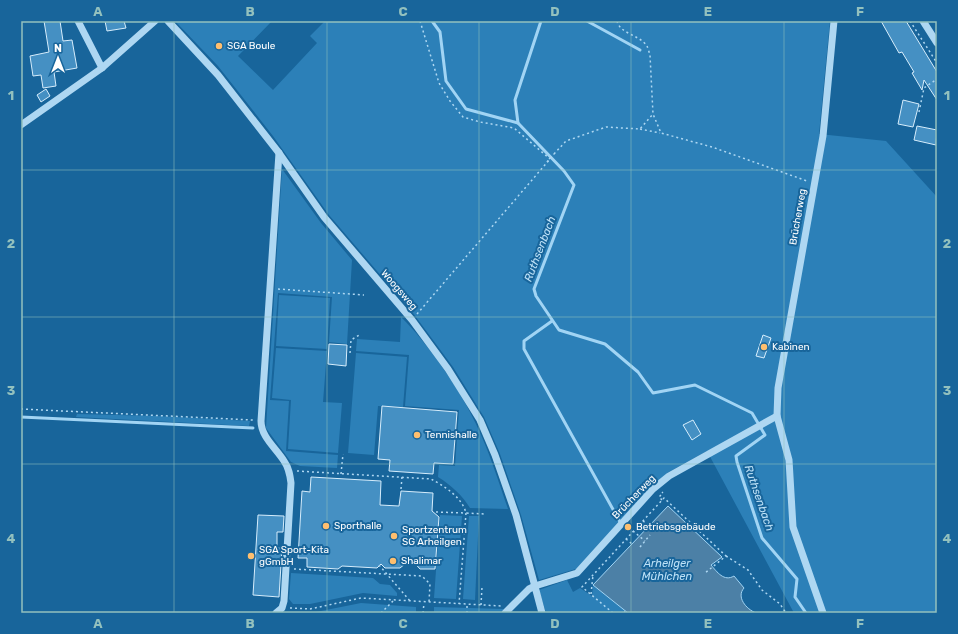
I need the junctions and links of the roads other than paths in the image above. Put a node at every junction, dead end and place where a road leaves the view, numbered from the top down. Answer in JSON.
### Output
{"nodes":[{"id":1,"x":78,"y":21,"type":"edge"},
{"id":2,"x":156,"y":21,"type":"edge"},
{"id":3,"x":168,"y":21,"type":"edge"},
{"id":4,"x":834,"y":21,"type":"edge"},
{"id":5,"x":923,"y":21,"type":"edge"},
{"id":6,"x":936,"y":39,"type":"edge"},
{"id":7,"x":102,"y":68,"type":"junction"},
{"id":8,"x":21,"y":125,"type":"edge"},
{"id":9,"x":279,"y":153,"type":"junction"},
{"id":10,"x":776,"y":416,"type":"junction"},
{"id":11,"x":535,"y":586,"type":"junction"},
{"id":12,"x":279,"y":611,"type":"edge"},
{"id":13,"x":506,"y":613,"type":"edge"},
{"id":14,"x":542,"y":613,"type":"edge"},
{"id":15,"x":822,"y":613,"type":"edge"}],
"edges":[{"from":1,"to":7,"type":"street"},
{"from":2,"to":7,"type":"street"},
{"from":3,"to":9,"type":"street","name":"Woogsweg"},
{"from":4,"to":10,"type":"street","name":"Brücherweg"},
{"from":5,"to":6,"type":"street"},
{"from":7,"to":8,"type":"street"},
{"from":9,"to":11,"type":"street","name":"Woogsweg"},
{"from":9,"to":12,"type":"street"},
{"from":10,"to":11,"type":"street","name":"Brücherweg"},
{"from":10,"to":15,"type":"street","name":"Brücherweg"},
{"from":11,"to":13,"type":"street"},
{"from":11,"to":14,"type":"street","name":"Woogsweg"}]}
